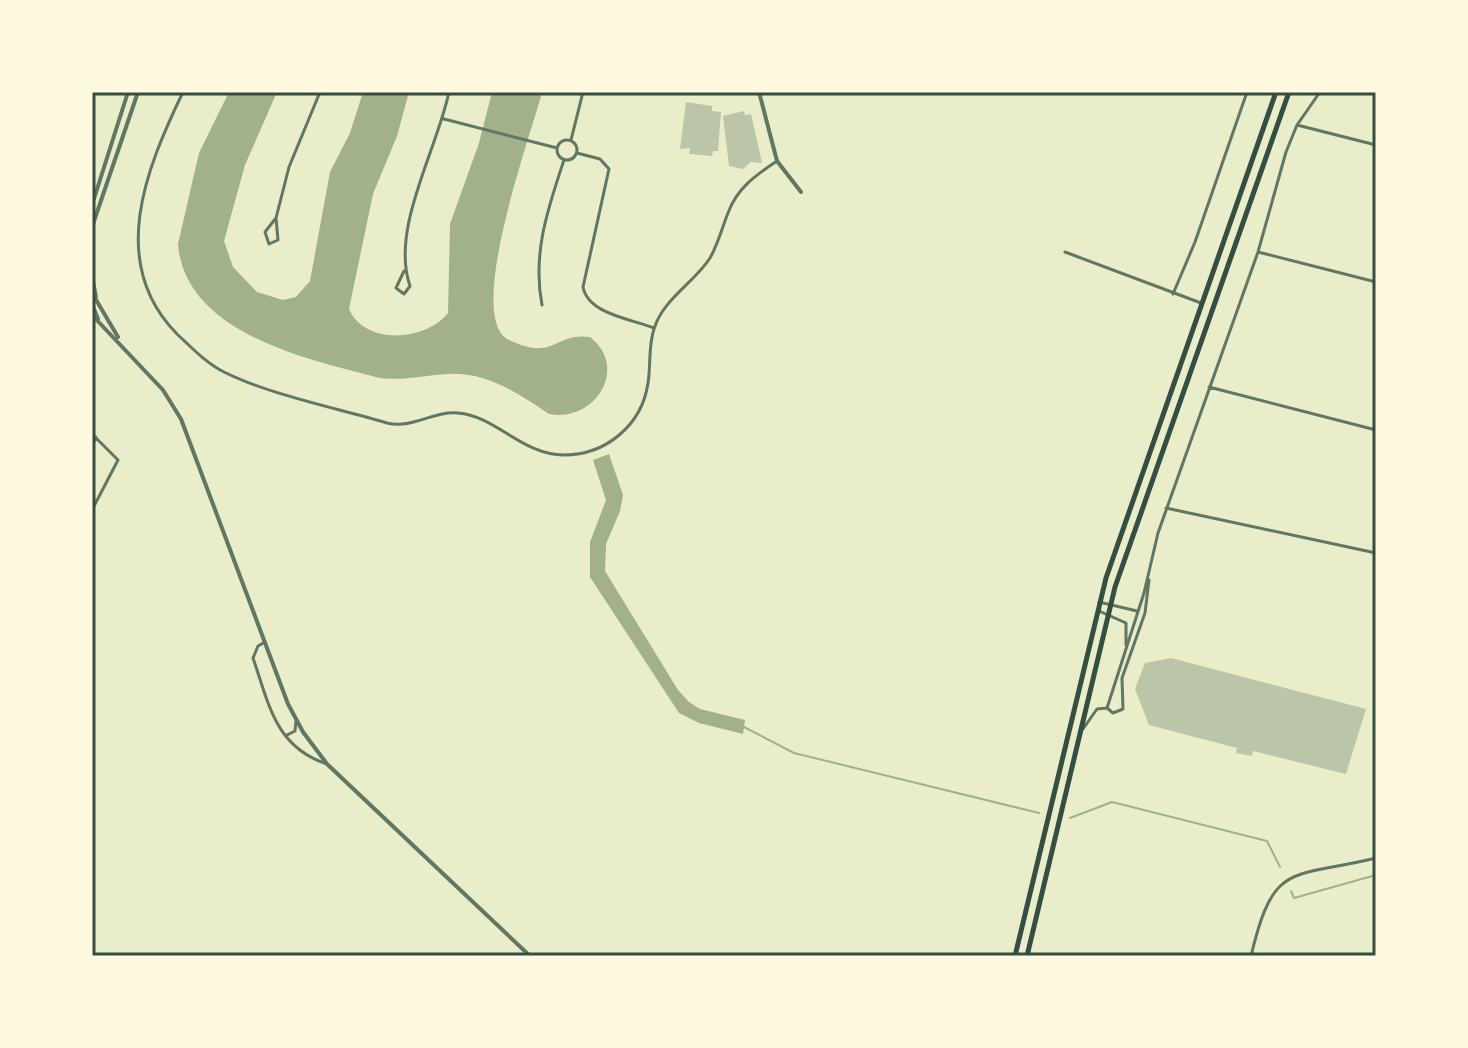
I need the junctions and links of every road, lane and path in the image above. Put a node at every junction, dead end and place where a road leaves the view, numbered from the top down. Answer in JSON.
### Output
{"nodes":[{"id":1,"x":128,"y":92,"type":"edge"},
{"id":2,"x":138,"y":92,"type":"edge"},
{"id":3,"x":183,"y":92,"type":"edge"},
{"id":4,"x":320,"y":92,"type":"edge"},
{"id":5,"x":449,"y":92,"type":"edge"},
{"id":6,"x":583,"y":92,"type":"edge"},
{"id":7,"x":759,"y":92,"type":"edge"},
{"id":8,"x":1247,"y":92,"type":"edge"},
{"id":9,"x":1276,"y":92,"type":"edge"},
{"id":10,"x":1289,"y":92,"type":"edge"},
{"id":11,"x":1320,"y":92,"type":"edge"},
{"id":12,"x":444,"y":119,"type":"junction"},
{"id":13,"x":1297,"y":125,"type":"junction"},
{"id":14,"x":571,"y":140,"type":"junction"},
{"id":15,"x":1376,"y":145,"type":"edge"},
{"id":16,"x":557,"y":148,"type":"junction"},
{"id":17,"x":577,"y":153,"type":"junction"},
{"id":18,"x":564,"y":160,"type":"junction"},
{"id":19,"x":777,"y":161,"type":"junction"},
{"id":20,"x":801,"y":192,"type":"dead end"},
{"id":21,"x":92,"y":205,"type":"edge"},
{"id":22,"x":276,"y":218,"type":"junction"},
{"id":23,"x":92,"y":227,"type":"edge"},
{"id":24,"x":1065,"y":252,"type":"dead end"},
{"id":25,"x":1258,"y":252,"type":"junction"},
{"id":26,"x":404,"y":271,"type":"junction"},
{"id":27,"x":92,"y":276,"type":"edge"},
{"id":28,"x":1376,"y":282,"type":"edge"},
{"id":29,"x":1173,"y":294,"type":"junction"},
{"id":30,"x":94,"y":295,"type":"edge"},
{"id":31,"x":1201,"y":303,"type":"junction"},
{"id":32,"x":92,"y":304,"type":"edge"},
{"id":33,"x":542,"y":305,"type":"dead end"},
{"id":34,"x":92,"y":315,"type":"edge"},
{"id":35,"x":99,"y":321,"type":"junction"},
{"id":36,"x":654,"y":328,"type":"junction"},
{"id":37,"x":121,"y":343,"type":"junction"},
{"id":38,"x":1209,"y":387,"type":"junction"},
{"id":39,"x":1376,"y":430,"type":"edge"},
{"id":40,"x":94,"y":436,"type":"edge"},
{"id":41,"x":92,"y":445,"type":"edge"},
{"id":42,"x":1166,"y":508,"type":"junction"},
{"id":43,"x":92,"y":510,"type":"edge"},
{"id":44,"x":1376,"y":553,"type":"edge"},
{"id":45,"x":1149,"y":577,"type":"junction"},
{"id":46,"x":1099,"y":602,"type":"junction"},
{"id":47,"x":1111,"y":605,"type":"junction"},
{"id":48,"x":1097,"y":611,"type":"junction"},
{"id":49,"x":1137,"y":611,"type":"junction"},
{"id":50,"x":1108,"y":615,"type":"junction"},
{"id":51,"x":1141,"y":626,"type":"junction"},
{"id":52,"x":265,"y":642,"type":"junction"},
{"id":53,"x":1124,"y":653,"type":"junction"},
{"id":54,"x":1107,"y":708,"type":"junction"},
{"id":55,"x":296,"y":721,"type":"junction"},
{"id":56,"x":287,"y":735,"type":"junction"},
{"id":57,"x":1077,"y":739,"type":"junction"},
{"id":58,"x":327,"y":764,"type":"junction"},
{"id":59,"x":1376,"y":858,"type":"edge"},
{"id":60,"x":530,"y":956,"type":"edge"},
{"id":61,"x":1015,"y":956,"type":"edge"},
{"id":62,"x":1027,"y":956,"type":"edge"},
{"id":63,"x":1251,"y":956,"type":"edge"}],
"edges":[{"from":1,"to":21,"type":"street"},
{"from":2,"to":23,"type":"street"},
{"from":3,"to":36,"type":"street"},
{"from":4,"to":22,"type":"street"},
{"from":5,"to":12,"type":"street"},
{"from":6,"to":14,"type":"street"},
{"from":7,"to":19,"type":"street"},
{"from":8,"to":29,"type":"street"},
{"from":9,"to":31,"type":"highway"},
{"from":10,"to":47,"type":"highway"},
{"from":11,"to":13,"type":"street"},
{"from":12,"to":16,"type":"street"},
{"from":12,"to":26,"type":"street"},
{"from":13,"to":15,"type":"street"},
{"from":13,"to":25,"type":"street"},
{"from":14,"to":16,"type":"street"},
{"from":14,"to":17,"type":"street"},
{"from":16,"to":18,"type":"street"},
{"from":17,"to":18,"type":"street"},
{"from":17,"to":36,"type":"street"},
{"from":18,"to":33,"type":"street"},
{"from":19,"to":20,"type":"street"},
{"from":19,"to":36,"type":"street"},
{"from":22,"to":22,"type":"street"},
{"from":24,"to":29,"type":"street"},
{"from":25,"to":28,"type":"street"},
{"from":25,"to":38,"type":"street"},
{"from":26,"to":26,"type":"street"},
{"from":27,"to":30,"type":"street"},
{"from":29,"to":31,"type":"street"},
{"from":30,"to":37,"type":"street"},
{"from":31,"to":46,"type":"highway"},
{"from":32,"to":35,"type":"street"},
{"from":34,"to":35,"type":"street"},
{"from":35,"to":37,"type":"street"},
{"from":37,"to":52,"type":"street"},
{"from":38,"to":39,"type":"street"},
{"from":38,"to":42,"type":"street"},
{"from":40,"to":41,"type":"street"},
{"from":40,"to":43,"type":"street"},
{"from":42,"to":44,"type":"street"},
{"from":42,"to":45,"type":"street"},
{"from":45,"to":49,"type":"street"},
{"from":45,"to":51,"type":"street"},
{"from":46,"to":47,"type":"street"},
{"from":46,"to":48,"type":"highway"},
{"from":47,"to":49,"type":"street"},
{"from":47,"to":50,"type":"highway"},
{"from":48,"to":50,"type":"street"},
{"from":48,"to":61,"type":"highway"},
{"from":49,"to":51,"type":"street"},
{"from":49,"to":53,"type":"street"},
{"from":50,"to":53,"type":"street"},
{"from":50,"to":57,"type":"highway"},
{"from":51,"to":54,"type":"street"},
{"from":52,"to":55,"type":"street"},
{"from":52,"to":56,"type":"street"},
{"from":53,"to":54,"type":"street"},
{"from":54,"to":57,"type":"street"},
{"from":55,"to":56,"type":"street"},
{"from":55,"to":58,"type":"street"},
{"from":56,"to":58,"type":"street"},
{"from":57,"to":62,"type":"highway"},
{"from":58,"to":60,"type":"street"},
{"from":59,"to":63,"type":"street"}]}
